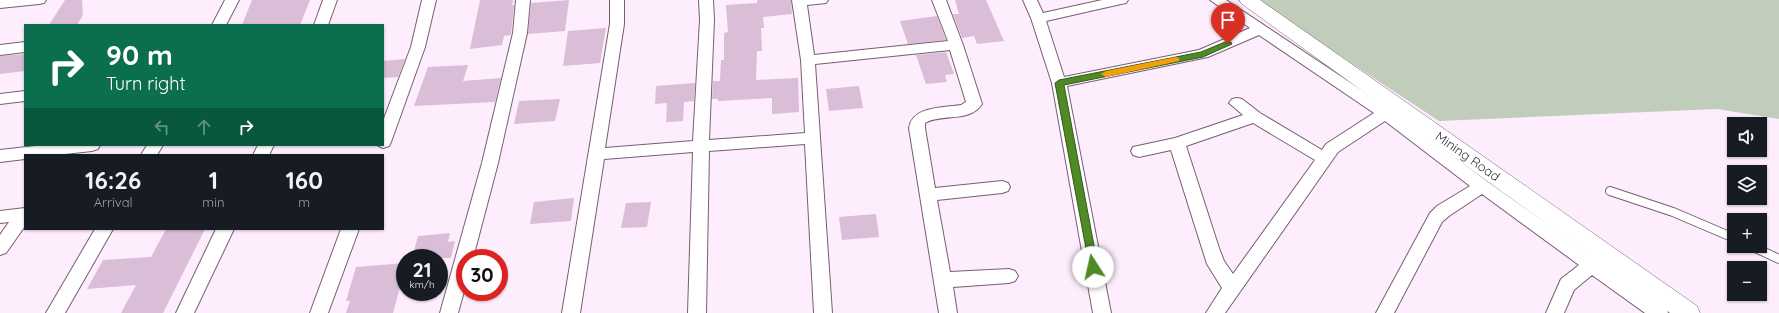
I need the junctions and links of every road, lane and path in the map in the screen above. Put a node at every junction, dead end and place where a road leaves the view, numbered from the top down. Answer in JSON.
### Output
{"nodes":[{"id":1,"x":38,"y":0,"type":"edge"},
{"id":2,"x":232,"y":0,"type":"edge"},
{"id":3,"x":330,"y":0,"type":"edge"},
{"id":4,"x":429,"y":0,"type":"edge"},
{"id":5,"x":523,"y":0,"type":"edge"},
{"id":6,"x":616,"y":0,"type":"edge"},
{"id":7,"x":706,"y":0,"type":"edge"},
{"id":8,"x":820,"y":0,"type":"edge"},
{"id":9,"x":938,"y":0,"type":"edge"},
{"id":10,"x":1030,"y":0,"type":"edge"},
{"id":11,"x":1121,"y":0,"type":"edge"},
{"id":12,"x":1217,"y":0,"type":"edge"},
{"id":13,"x":1248,"y":0,"type":"edge"},
{"id":14,"x":799,"y":1,"type":"edge"},
{"id":15,"x":0,"y":4,"type":"edge"},
{"id":16,"x":1038,"y":18,"type":"junction"},
{"id":17,"x":220,"y":24,"type":"edge"},
{"id":18,"x":322,"y":24,"type":"edge"},
{"id":19,"x":1260,"y":30,"type":"junction"},
{"id":20,"x":956,"y":45,"type":"junction"},
{"id":21,"x":24,"y":47,"type":"edge"},
{"id":22,"x":0,"y":50,"type":"edge"},
{"id":23,"x":808,"y":60,"type":"junction"},
{"id":24,"x":1059,"y":83,"type":"junction"},
{"id":25,"x":24,"y":96,"type":"edge"},
{"id":26,"x":0,"y":99,"type":"edge"},
{"id":27,"x":1237,"y":103,"type":"dead end"},
{"id":28,"x":1385,"y":113,"type":"junction"},
{"id":29,"x":1255,"y":117,"type":"junction"},
{"id":30,"x":812,"y":138,"type":"junction"},
{"id":31,"x":384,"y":139,"type":"edge"},
{"id":32,"x":1177,"y":143,"type":"junction"},
{"id":33,"x":701,"y":145,"type":"junction"},
{"id":34,"x":84,"y":146,"type":"edge"},
{"id":35,"x":1139,"y":151,"type":"dead end"},
{"id":36,"x":596,"y":154,"type":"junction"},
{"id":37,"x":0,"y":156,"type":"edge"},
{"id":38,"x":1324,"y":158,"type":"junction"},
{"id":39,"x":1482,"y":186,"type":"junction"},
{"id":40,"x":1002,"y":187,"type":"dead end"},
{"id":41,"x":1610,"y":191,"type":"dead end"},
{"id":42,"x":928,"y":195,"type":"junction"},
{"id":43,"x":24,"y":214,"type":"edge"},
{"id":44,"x":0,"y":218,"type":"edge"},
{"id":45,"x":103,"y":230,"type":"edge"},
{"id":46,"x":225,"y":230,"type":"edge"},
{"id":47,"x":350,"y":230,"type":"edge"},
{"id":48,"x":1727,"y":235,"type":"edge"},
{"id":49,"x":0,"y":248,"type":"edge"},
{"id":50,"x":1766,"y":253,"type":"edge"},
{"id":51,"x":1779,"y":259,"type":"edge"},
{"id":52,"x":1592,"y":266,"type":"junction"},
{"id":53,"x":1010,"y":276,"type":"dead end"},
{"id":54,"x":942,"y":280,"type":"junction"},
{"id":55,"x":1232,"y":288,"type":"junction"},
{"id":56,"x":55,"y":313,"type":"edge"},
{"id":57,"x":185,"y":313,"type":"edge"},
{"id":58,"x":319,"y":313,"type":"edge"},
{"id":59,"x":449,"y":313,"type":"edge"},
{"id":60,"x":572,"y":313,"type":"edge"},
{"id":61,"x":697,"y":313,"type":"edge"},
{"id":62,"x":823,"y":313,"type":"edge"},
{"id":63,"x":948,"y":313,"type":"edge"},
{"id":64,"x":1102,"y":313,"type":"edge"},
{"id":65,"x":1215,"y":313,"type":"edge"},
{"id":66,"x":1385,"y":313,"type":"edge"},
{"id":67,"x":1555,"y":313,"type":"edge"},
{"id":68,"x":1658,"y":313,"type":"edge"},
{"id":69,"x":1688,"y":313,"type":"edge"}],
"edges":[{"from":1,"to":15,"type":"street"},
{"from":2,"to":17,"type":"street"},
{"from":3,"to":18,"type":"street"},
{"from":4,"to":31,"type":"street"},
{"from":5,"to":59,"type":"street"},
{"from":6,"to":36,"type":"street"},
{"from":7,"to":33,"type":"street"},
{"from":8,"to":14,"type":"street"},
{"from":9,"to":20,"type":"street"},
{"from":10,"to":16,"type":"street"},
{"from":11,"to":16,"type":"street"},
{"from":12,"to":19,"type":"street"},
{"from":13,"to":69,"type":"street","name":"Mining Road"},
{"from":14,"to":23,"type":"street"},
{"from":16,"to":24,"type":"street"},
{"from":19,"to":24,"type":"street"},
{"from":19,"to":28,"type":"street"},
{"from":20,"to":23,"type":"street"},
{"from":20,"to":42,"type":"street"},
{"from":21,"to":22,"type":"street"},
{"from":23,"to":30,"type":"street"},
{"from":24,"to":64,"type":"street"},
{"from":25,"to":26,"type":"street"},
{"from":27,"to":29,"type":"street"},
{"from":28,"to":38,"type":"street"},
{"from":28,"to":39,"type":"street"},
{"from":29,"to":32,"type":"street"},
{"from":29,"to":38,"type":"street"},
{"from":30,"to":33,"type":"street"},
{"from":30,"to":62,"type":"street"},
{"from":32,"to":35,"type":"street"},
{"from":32,"to":55,"type":"street"},
{"from":33,"to":36,"type":"street"},
{"from":33,"to":61,"type":"street"},
{"from":34,"to":37,"type":"street"},
{"from":36,"to":60,"type":"street"},
{"from":38,"to":55,"type":"street"},
{"from":39,"to":52,"type":"street"},
{"from":39,"to":66,"type":"street"},
{"from":40,"to":42,"type":"street"},
{"from":41,"to":48,"type":"lane"},
{"from":42,"to":54,"type":"street"},
{"from":43,"to":44,"type":"street"},
{"from":43,"to":49,"type":"street"},
{"from":45,"to":56,"type":"street"},
{"from":46,"to":57,"type":"street"},
{"from":47,"to":58,"type":"street"},
{"from":50,"to":51,"type":"lane"},
{"from":52,"to":67,"type":"street"},
{"from":52,"to":68,"type":"street"},
{"from":53,"to":54,"type":"street"},
{"from":54,"to":63,"type":"street"},
{"from":55,"to":65,"type":"street"}]}
